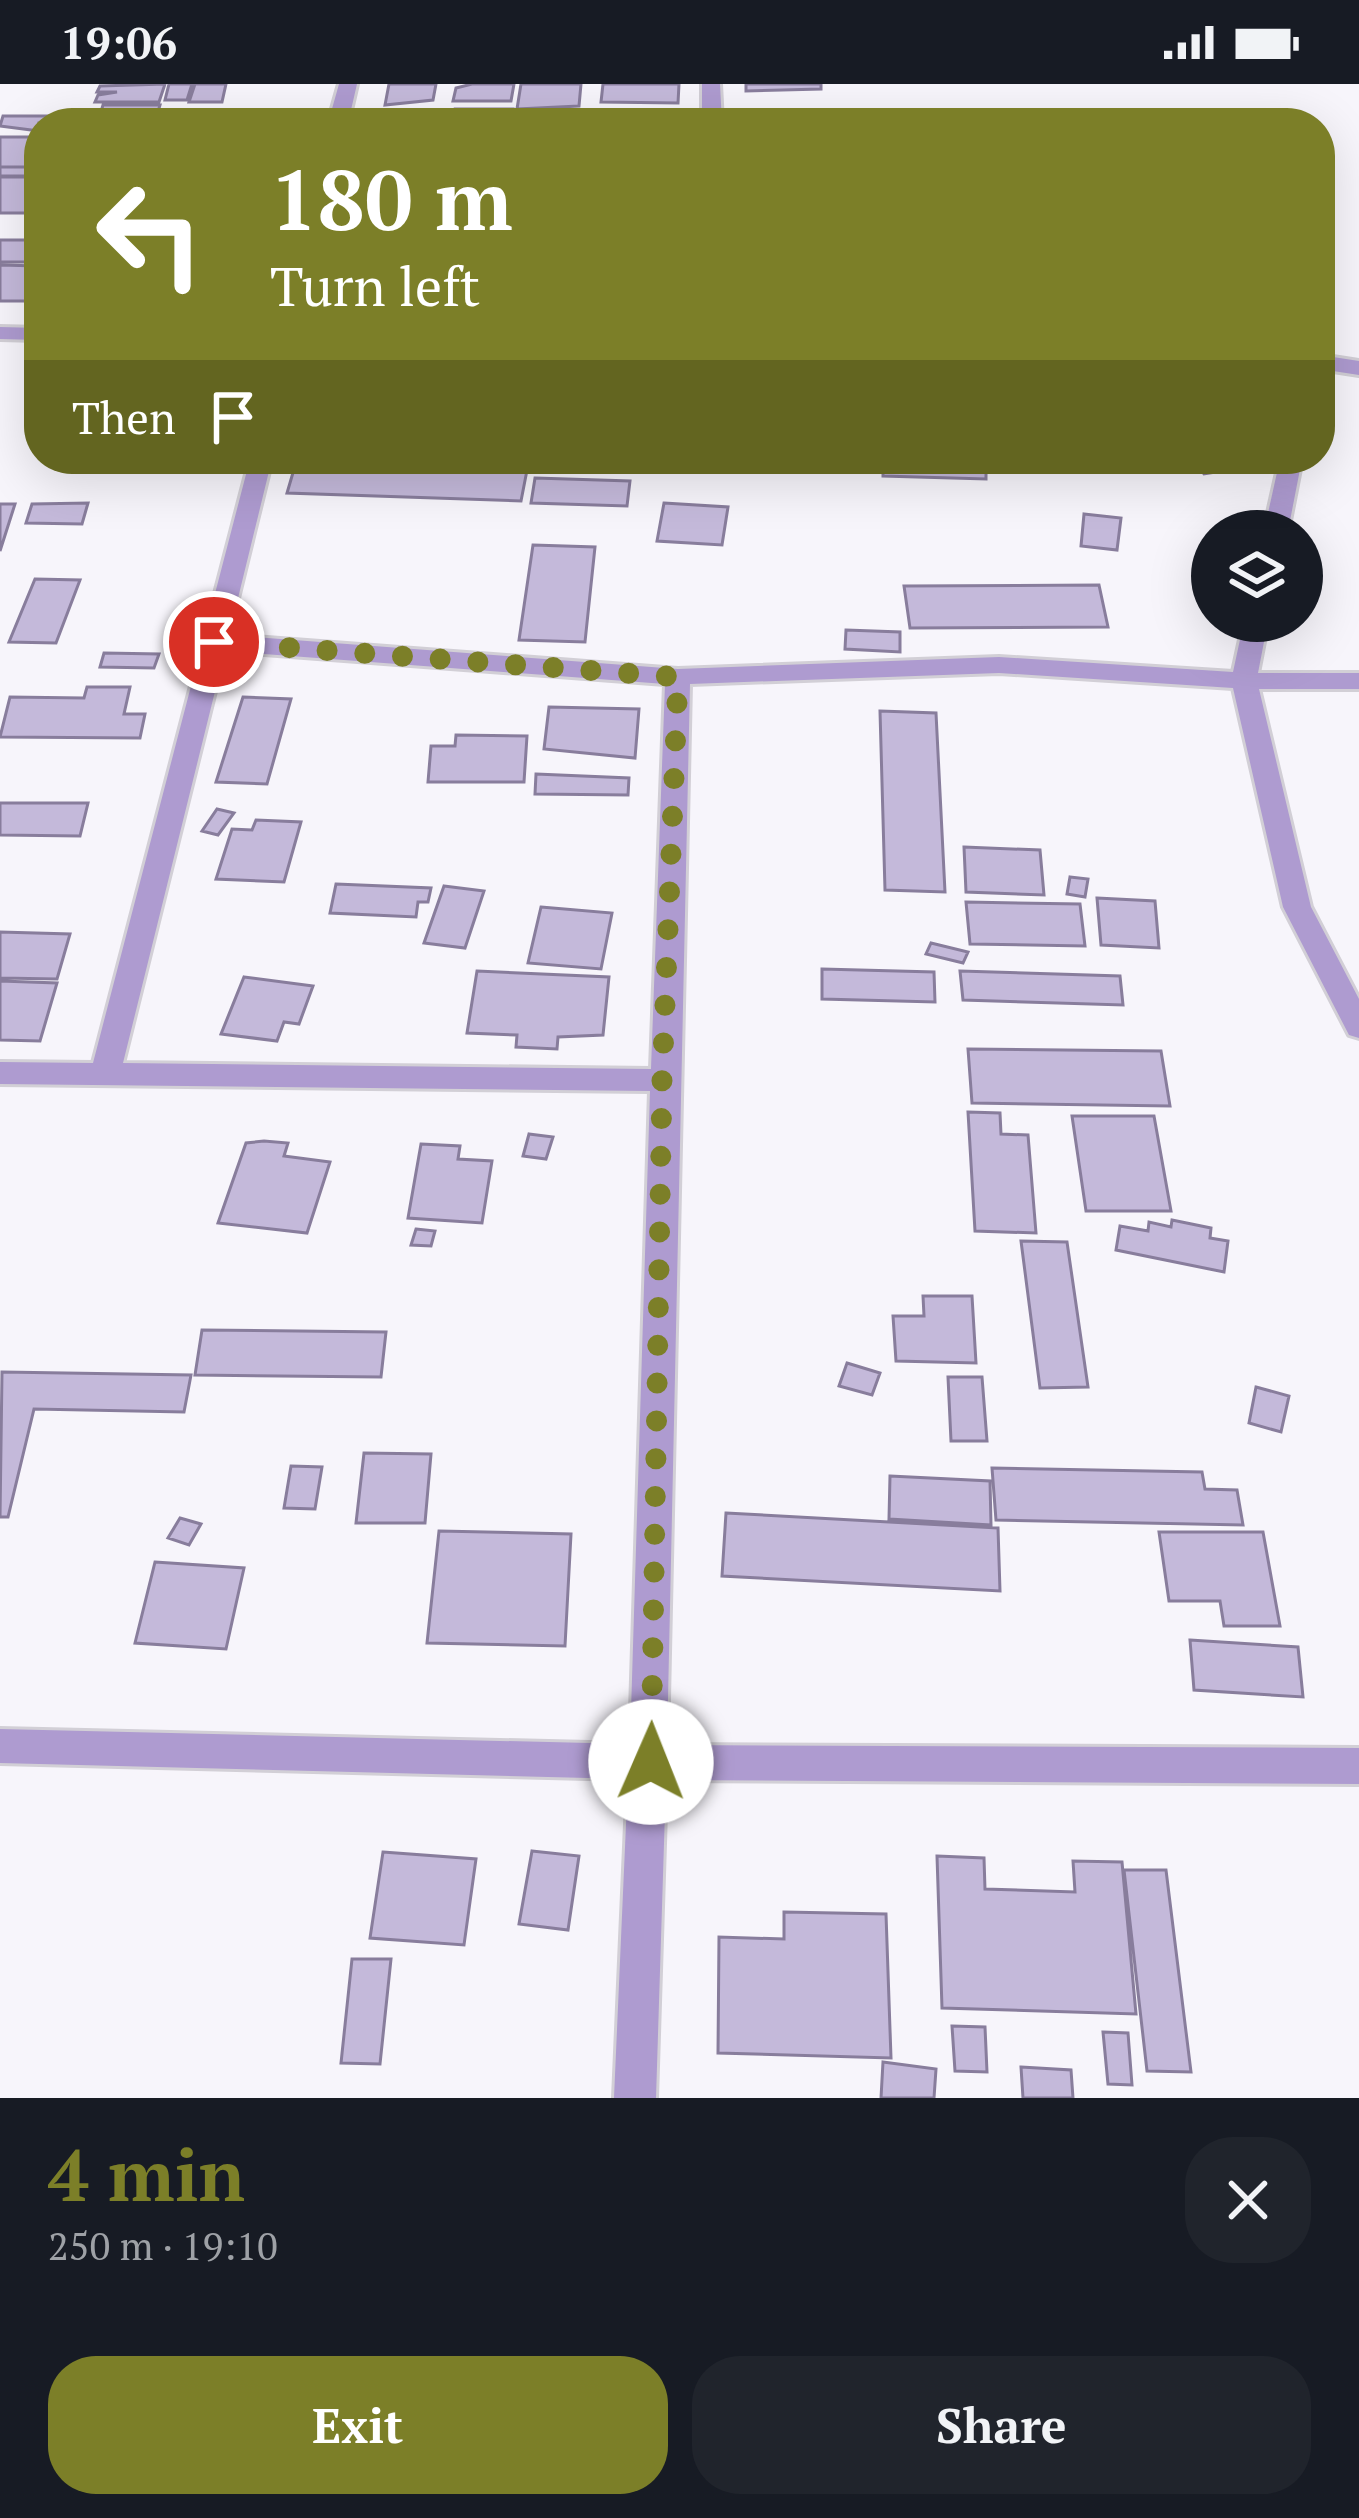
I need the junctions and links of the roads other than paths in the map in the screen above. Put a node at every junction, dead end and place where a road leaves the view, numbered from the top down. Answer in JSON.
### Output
{"nodes":[{"id":1,"x":257,"y":474,"type":"edge"},
{"id":2,"x":1288,"y":474,"type":"edge"},
{"id":3,"x":1280,"y":510,"type":"edge"},
{"id":4,"x":214,"y":642,"type":"junction"},
{"id":5,"x":1252,"y":642,"type":"edge"},
{"id":6,"x":678,"y":677,"type":"junction"},
{"id":7,"x":1244,"y":681,"type":"junction"},
{"id":8,"x":1359,"y":681,"type":"edge"},
{"id":9,"x":1359,"y":1027,"type":"edge"},
{"id":10,"x":0,"y":1072,"type":"edge"},
{"id":11,"x":105,"y":1075,"type":"junction"},
{"id":12,"x":662,"y":1080,"type":"junction"},
{"id":13,"x":0,"y":1747,"type":"edge"},
{"id":14,"x":651,"y":1762,"type":"junction"},
{"id":15,"x":1359,"y":1766,"type":"edge"},
{"id":16,"x":635,"y":2098,"type":"edge"}],
"edges":[{"from":1,"to":4,"type":"street"},
{"from":2,"to":3,"type":"street"},
{"from":4,"to":6,"type":"street"},
{"from":4,"to":11,"type":"street"},
{"from":5,"to":7,"type":"street"},
{"from":6,"to":7,"type":"street"},
{"from":6,"to":12,"type":"street"},
{"from":7,"to":8,"type":"street"},
{"from":7,"to":9,"type":"street"},
{"from":10,"to":11,"type":"street"},
{"from":11,"to":12,"type":"street"},
{"from":12,"to":14,"type":"street"},
{"from":13,"to":14,"type":"street"},
{"from":14,"to":15,"type":"street"},
{"from":14,"to":16,"type":"street"}]}
